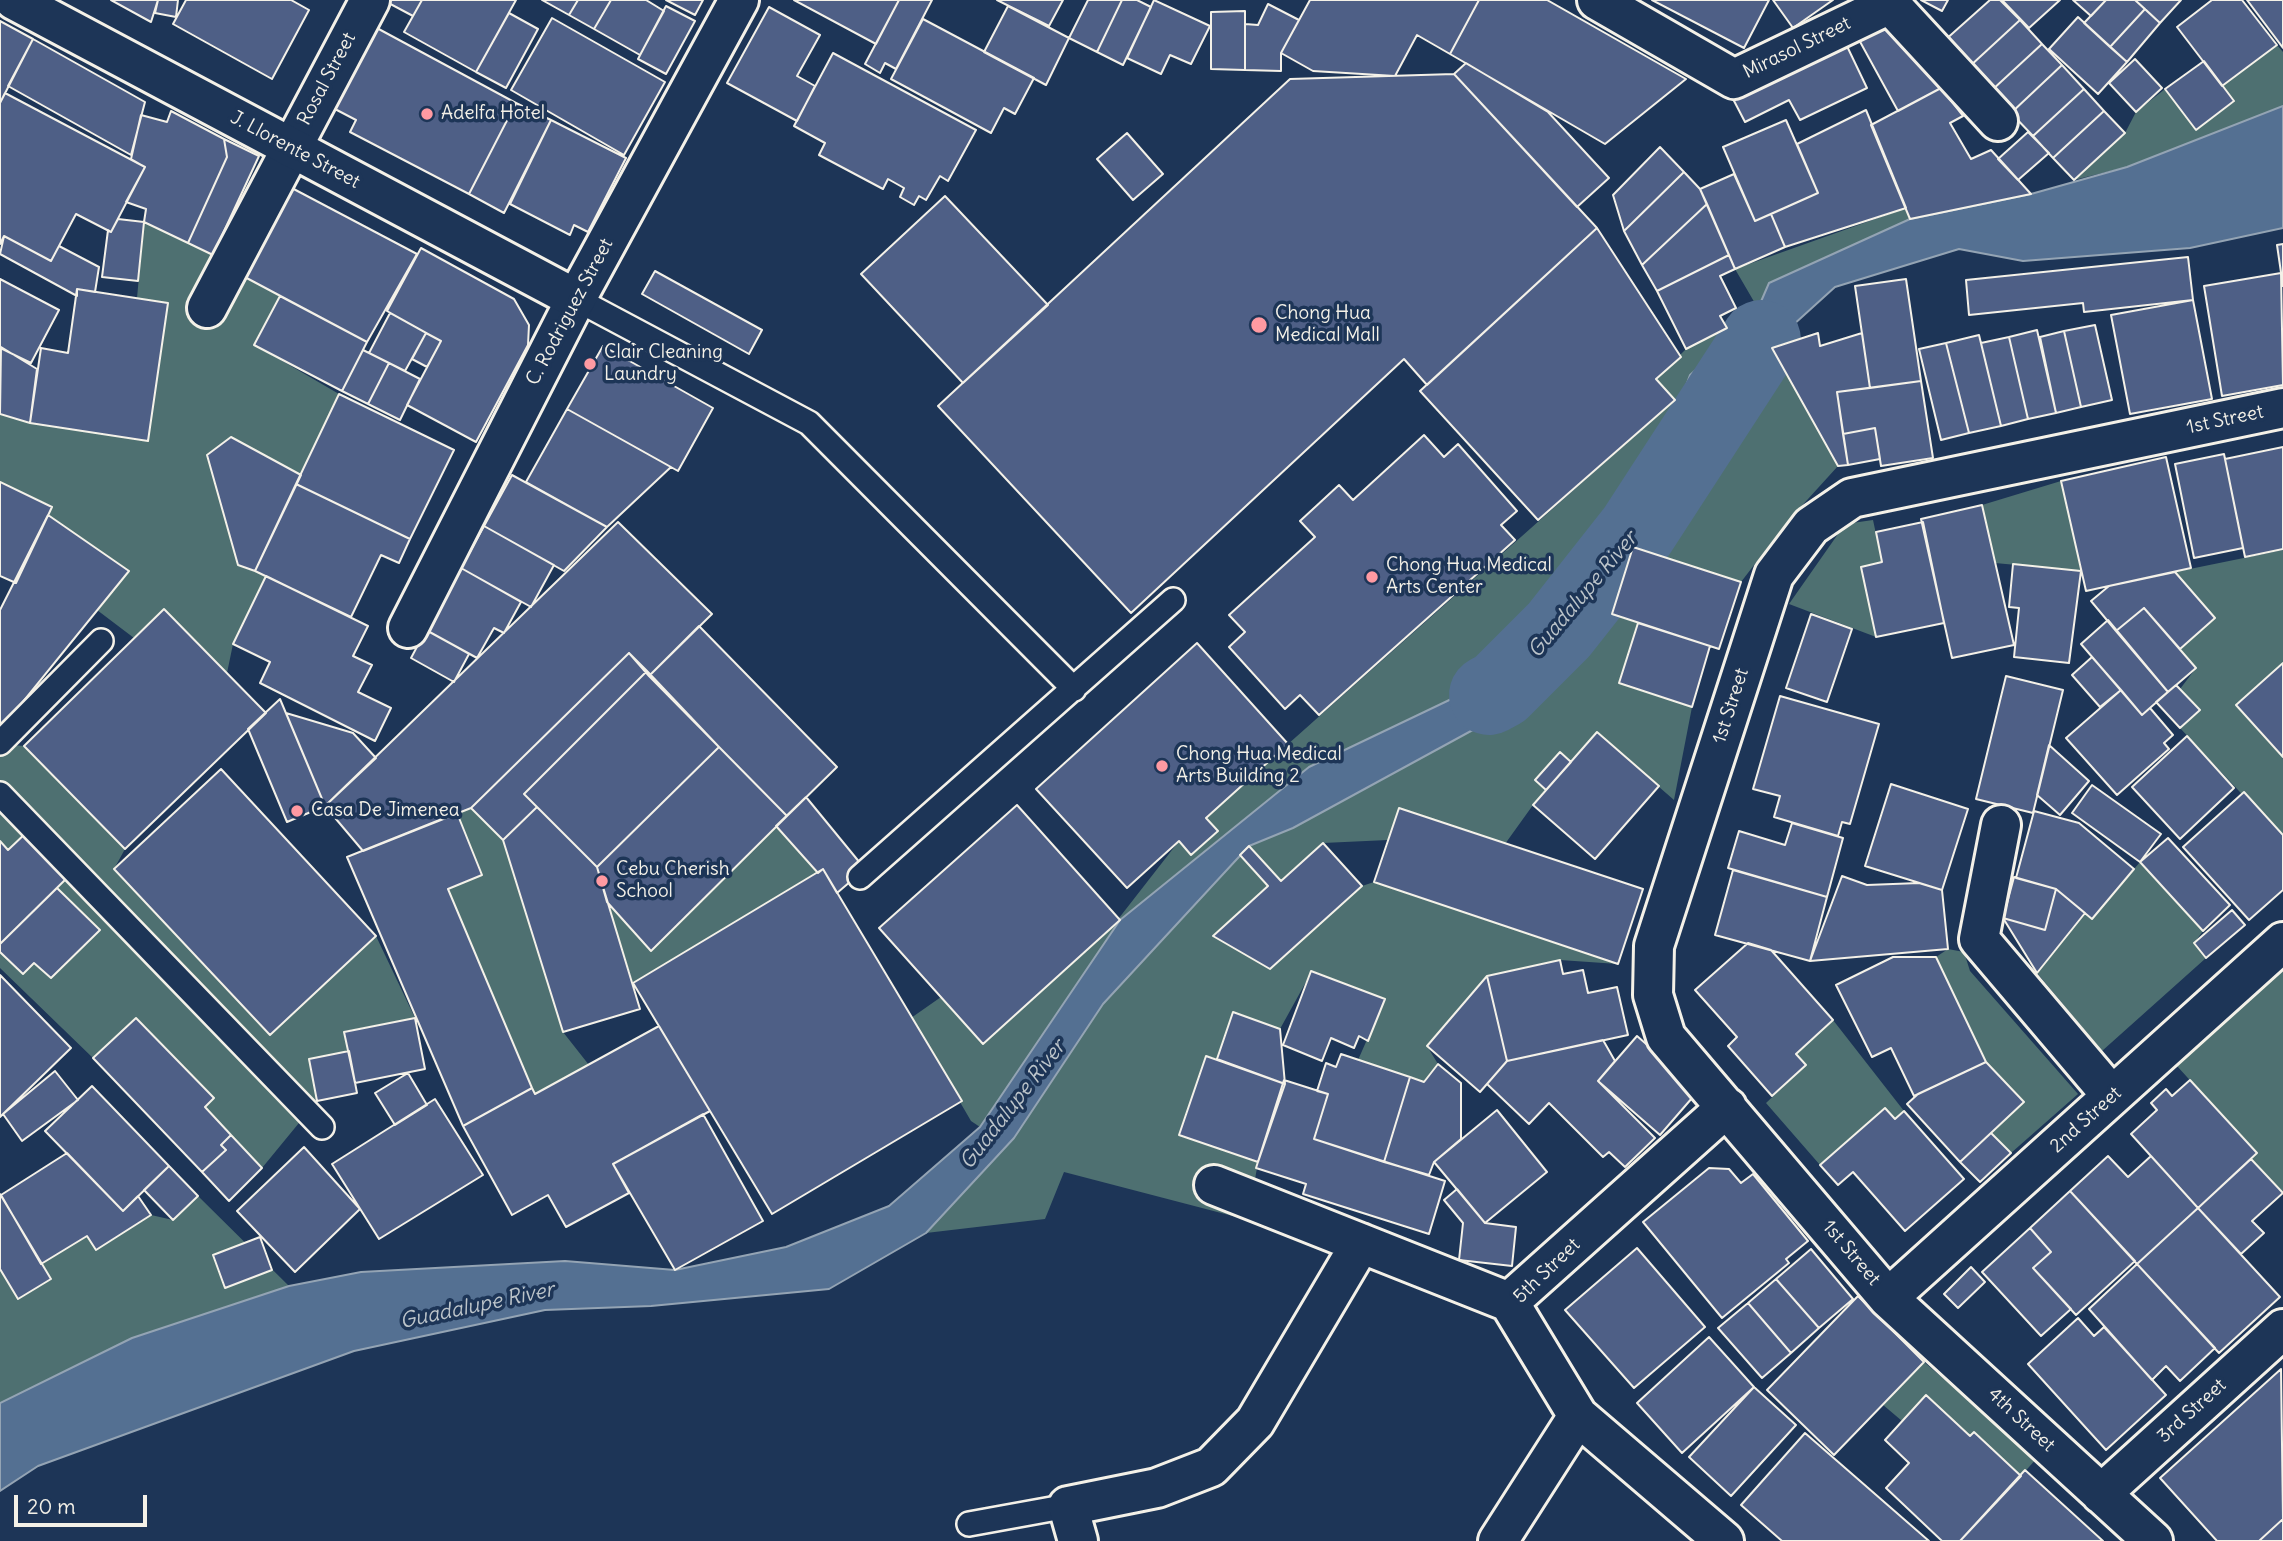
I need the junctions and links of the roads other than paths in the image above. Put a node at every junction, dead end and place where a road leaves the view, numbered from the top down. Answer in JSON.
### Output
{"nodes":[{"id":1,"x":14,"y":0,"type":"edge"},
{"id":2,"x":370,"y":0,"type":"edge"},
{"id":3,"x":739,"y":0,"type":"edge"},
{"id":4,"x":1597,"y":0,"type":"edge"},
{"id":5,"x":1998,"y":121,"type":"dead end"},
{"id":6,"x":291,"y":148,"type":"junction"},
{"id":7,"x":576,"y":299,"type":"junction"},
{"id":8,"x":207,"y":307,"type":"dead end"},
{"id":9,"x":2283,"y":408,"type":"edge"},
{"id":10,"x":1172,"y":600,"type":"dead end"},
{"id":11,"x":408,"y":628,"type":"dead end"},
{"id":12,"x":101,"y":641,"type":"dead end"},
{"id":13,"x":1073,"y":689,"type":"junction"},
{"id":14,"x":0,"y":743,"type":"edge"},
{"id":15,"x":0,"y":794,"type":"edge"},
{"id":16,"x":2001,"y":825,"type":"dead end"},
{"id":17,"x":860,"y":877,"type":"dead end"},
{"id":18,"x":2283,"y":942,"type":"edge"},
{"id":19,"x":2112,"y":1096,"type":"junction"},
{"id":20,"x":1727,"y":1107,"type":"junction"},
{"id":21,"x":322,"y":1127,"type":"dead end"},
{"id":22,"x":1214,"y":1185,"type":"dead end"},
{"id":23,"x":1360,"y":1243,"type":"junction"},
{"id":24,"x":1888,"y":1298,"type":"junction"},
{"id":25,"x":1510,"y":1302,"type":"junction"},
{"id":26,"x":2283,"y":1329,"type":"edge"},
{"id":27,"x":1578,"y":1416,"type":"junction"},
{"id":28,"x":2101,"y":1494,"type":"junction"},
{"id":29,"x":969,"y":1524,"type":"dead end"},
{"id":30,"x":1073,"y":1524,"type":"edge"},
{"id":31,"x":1498,"y":1541,"type":"edge"},
{"id":32,"x":1724,"y":1541,"type":"edge"},
{"id":33,"x":2153,"y":1541,"type":"edge"}],
"edges":[{"from":1,"to":6,"type":"street","name":"J. Llorente Street"},
{"from":2,"to":6,"type":"street","name":"Rosal Street"},
{"from":3,"to":7,"type":"street","name":"C. Rodriguez Street"},
{"from":4,"to":5,"type":"street","name":"Mirasol Street"},
{"from":6,"to":7,"type":"street","name":"J. Llorente Street"},
{"from":6,"to":8,"type":"street","name":"Rosal Street"},
{"from":7,"to":11,"type":"street","name":"C. Rodriguez Street"},
{"from":7,"to":13,"type":"lane"},
{"from":9,"to":20,"type":"street","name":"1st Street"},
{"from":10,"to":13,"type":"lane"},
{"from":12,"to":14,"type":"lane"},
{"from":13,"to":17,"type":"lane"},
{"from":15,"to":21,"type":"lane"},
{"from":16,"to":19,"type":"street"},
{"from":18,"to":19,"type":"street","name":"2nd Street"},
{"from":19,"to":24,"type":"street","name":"2nd Street"},
{"from":20,"to":24,"type":"street","name":"1st Street"},
{"from":20,"to":25,"type":"street","name":"5th Street"},
{"from":22,"to":23,"type":"street"},
{"from":23,"to":25,"type":"street"},
{"from":23,"to":30,"type":"street"},
{"from":24,"to":28,"type":"street","name":"4th Street"},
{"from":25,"to":27,"type":"street","name":"5th Street"},
{"from":26,"to":28,"type":"street","name":"3rd Street"},
{"from":27,"to":31,"type":"street"},
{"from":27,"to":32,"type":"street","name":"5th Street"},
{"from":28,"to":33,"type":"street","name":"4th Street"},
{"from":29,"to":30,"type":"lane"}]}
